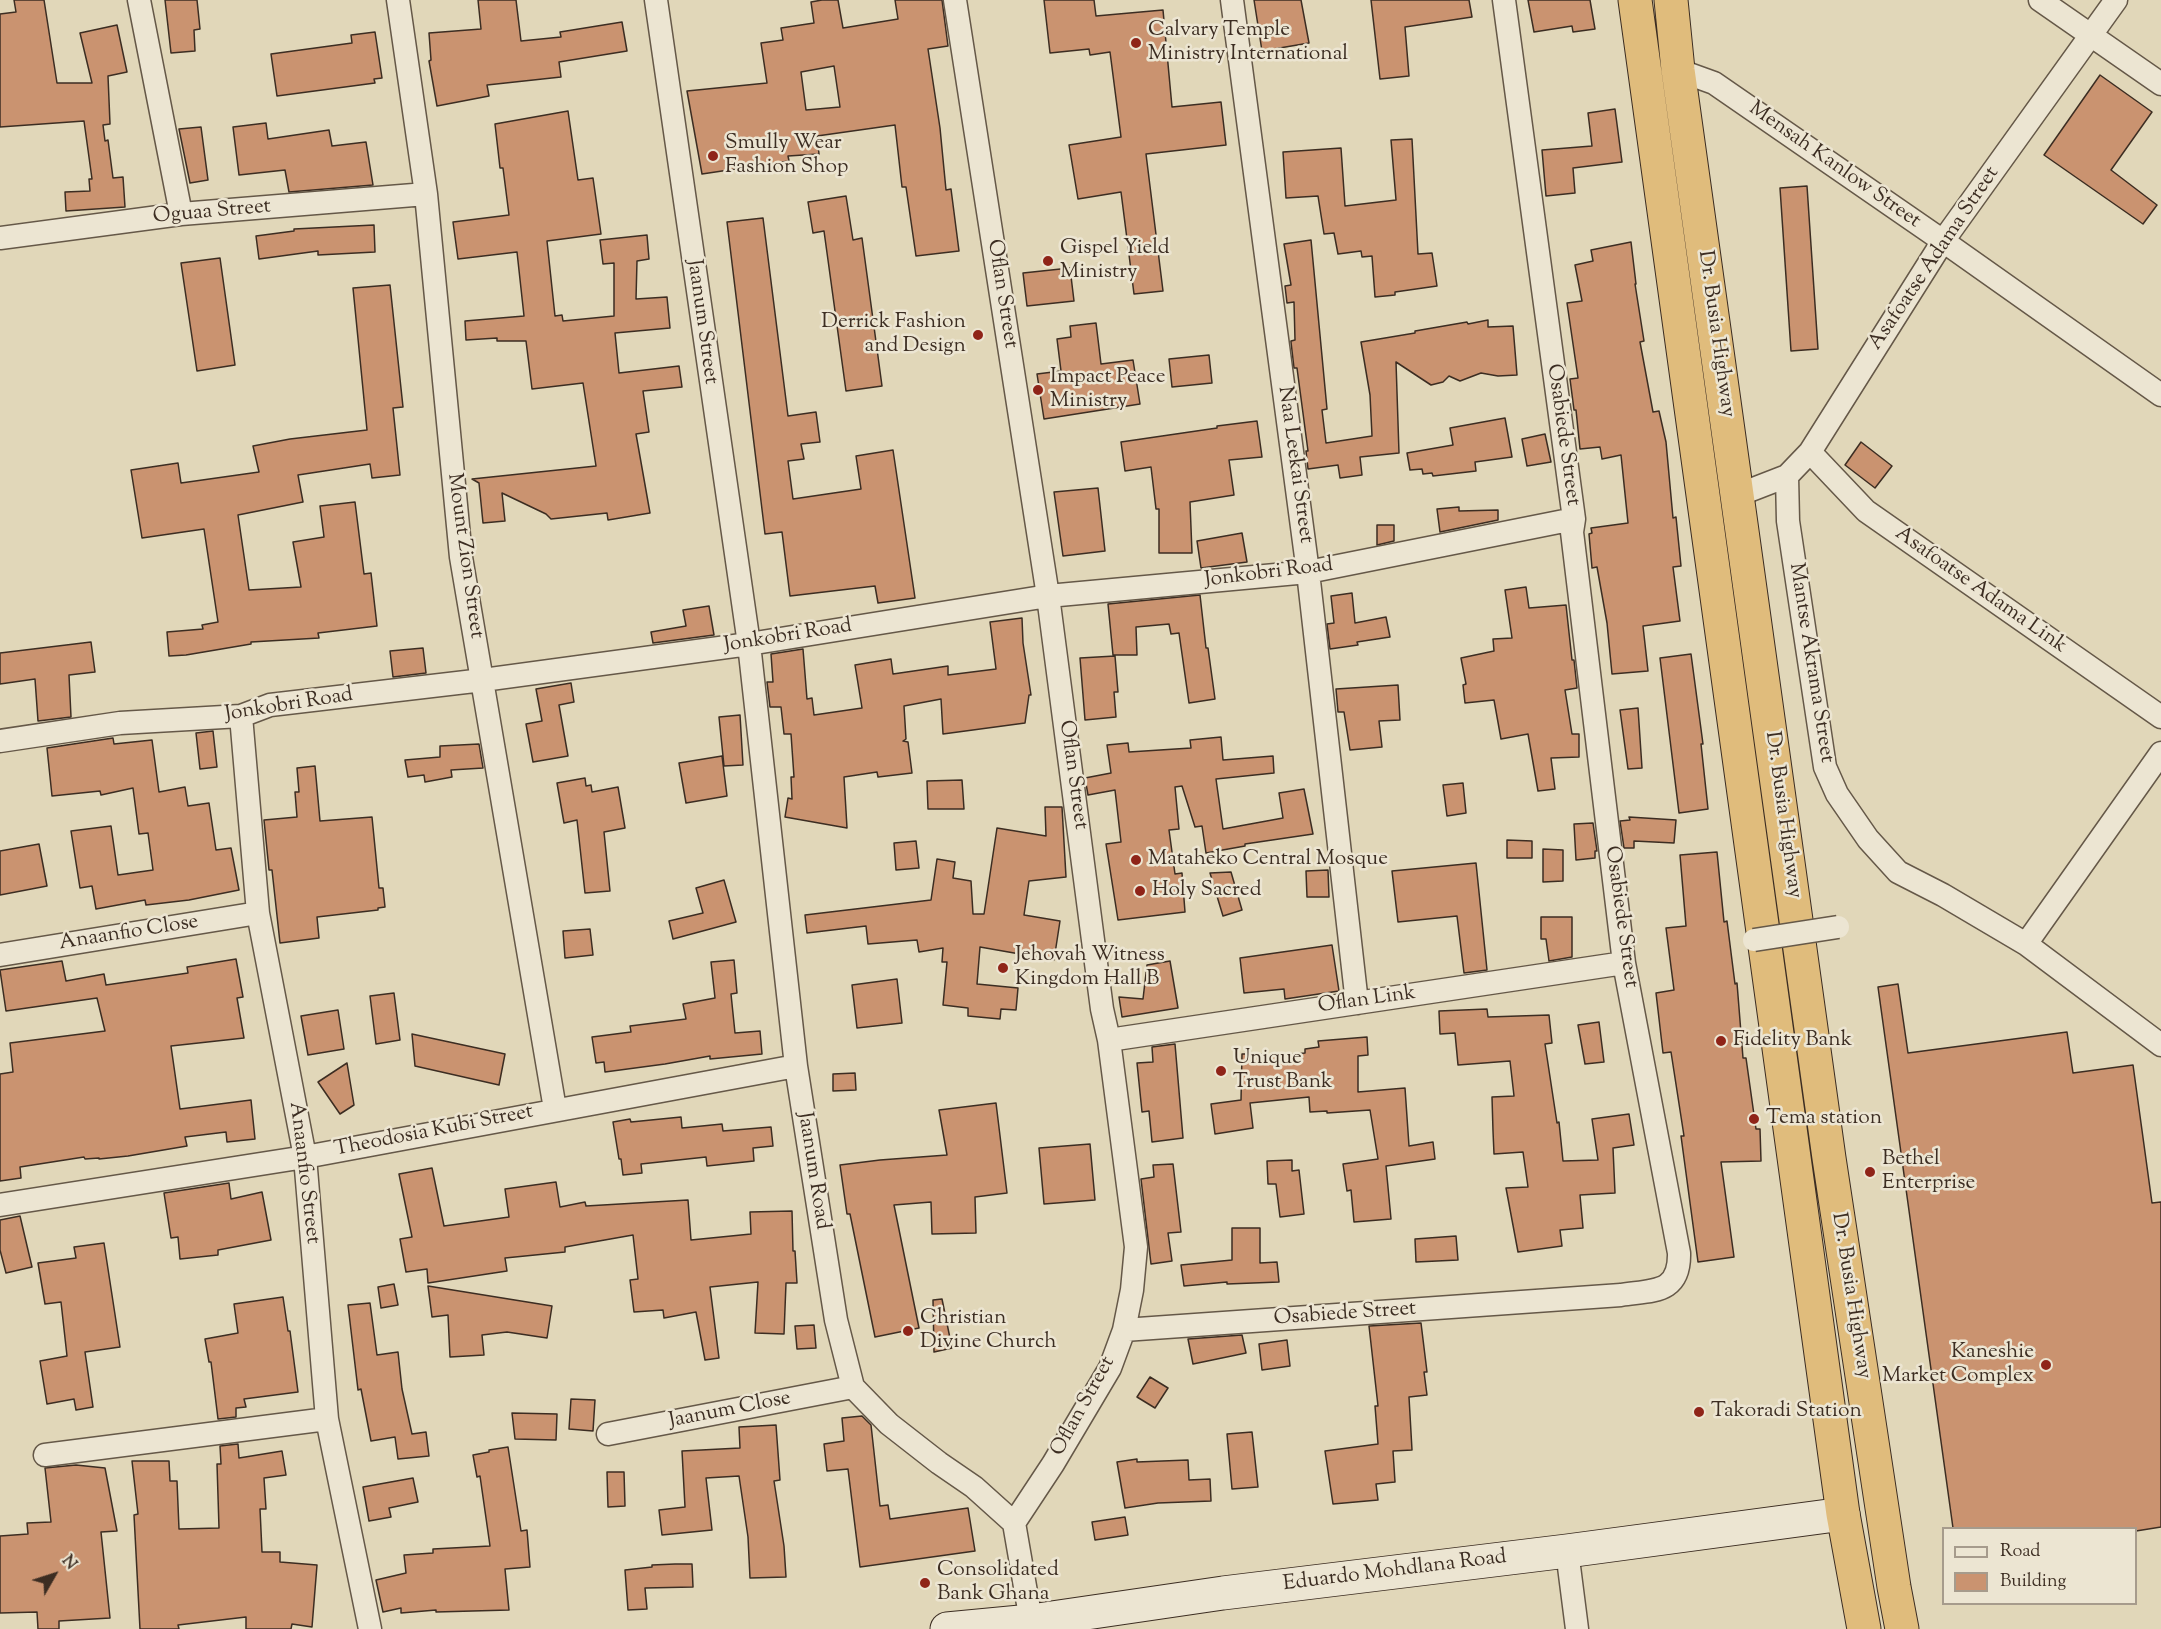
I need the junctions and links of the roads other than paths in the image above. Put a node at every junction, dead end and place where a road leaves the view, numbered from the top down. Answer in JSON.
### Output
{"nodes":[{"id":1,"x":139,"y":0,"type":"edge"},
{"id":2,"x":398,"y":0,"type":"edge"},
{"id":3,"x":656,"y":0,"type":"edge"},
{"id":4,"x":955,"y":0,"type":"edge"},
{"id":5,"x":1232,"y":0,"type":"edge"},
{"id":6,"x":1504,"y":0,"type":"edge"},
{"id":7,"x":1635,"y":0,"type":"edge"},
{"id":8,"x":1671,"y":0,"type":"edge"},
{"id":9,"x":2040,"y":0,"type":"edge"},
{"id":10,"x":2116,"y":0,"type":"edge"},
{"id":11,"x":2091,"y":36,"type":"junction"},
{"id":12,"x":1678,"y":70,"type":"junction"},
{"id":13,"x":2161,"y":84,"type":"edge"},
{"id":14,"x":426,"y":194,"type":"junction"},
{"id":15,"x":181,"y":214,"type":"junction"},
{"id":16,"x":0,"y":238,"type":"edge"},
{"id":17,"x":1943,"y":241,"type":"junction"},
{"id":18,"x":2161,"y":395,"type":"edge"},
{"id":19,"x":1810,"y":452,"type":"junction"},
{"id":20,"x":1787,"y":476,"type":"junction"},
{"id":21,"x":1738,"y":495,"type":"junction"},
{"id":22,"x":1574,"y":519,"type":"junction"},
{"id":23,"x":1308,"y":572,"type":"junction"},
{"id":24,"x":1048,"y":596,"type":"junction"},
{"id":25,"x":749,"y":644,"type":"junction"},
{"id":26,"x":483,"y":680,"type":"junction"},
{"id":27,"x":241,"y":716,"type":"junction"},
{"id":28,"x":2161,"y":717,"type":"edge"},
{"id":29,"x":0,"y":741,"type":"edge"},
{"id":30,"x":2161,"y":753,"type":"edge"},
{"id":31,"x":258,"y":913,"type":"junction"},
{"id":32,"x":1838,"y":927,"type":"dead end"},
{"id":33,"x":1754,"y":940,"type":"dead end"},
{"id":34,"x":2026,"y":944,"type":"junction"},
{"id":35,"x":0,"y":955,"type":"edge"},
{"id":36,"x":1624,"y":963,"type":"junction"},
{"id":37,"x":1357,"y":1003,"type":"junction"},
{"id":38,"x":1109,"y":1040,"type":"junction"},
{"id":39,"x":2161,"y":1045,"type":"edge"},
{"id":40,"x":796,"y":1066,"type":"junction"},
{"id":41,"x":555,"y":1109,"type":"junction"},
{"id":42,"x":305,"y":1157,"type":"junction"},
{"id":43,"x":0,"y":1205,"type":"edge"},
{"id":44,"x":1124,"y":1330,"type":"junction"},
{"id":45,"x":853,"y":1387,"type":"junction"},
{"id":46,"x":327,"y":1419,"type":"junction"},
{"id":47,"x":608,"y":1434,"type":"dead end"},
{"id":48,"x":45,"y":1455,"type":"dead end"},
{"id":49,"x":1842,"y":1514,"type":"junction"},
{"id":50,"x":1014,"y":1522,"type":"junction"},
{"id":51,"x":1567,"y":1551,"type":"junction"},
{"id":52,"x":1031,"y":1621,"type":"junction"},
{"id":53,"x":370,"y":1629,"type":"edge"},
{"id":54,"x":947,"y":1629,"type":"edge"},
{"id":55,"x":1577,"y":1629,"type":"edge"},
{"id":56,"x":1864,"y":1629,"type":"edge"},
{"id":57,"x":1902,"y":1629,"type":"edge"}],
"edges":[{"from":1,"to":15,"type":"street"},
{"from":2,"to":14,"type":"street","name":"Mount Zion Street"},
{"from":3,"to":25,"type":"street","name":"Jaanum Street"},
{"from":4,"to":24,"type":"street","name":"Oflan Street"},
{"from":5,"to":23,"type":"street","name":"Naa Leekai Street"},
{"from":6,"to":22,"type":"street","name":"Osabiede Street"},
{"from":7,"to":49,"type":"highway","name":"Dr. Busia Highway"},
{"from":8,"to":12,"type":"highway","name":"Dr. Busia Highway"},
{"from":9,"to":11,"type":"street"},
{"from":10,"to":11,"type":"street","name":"Asafoatse Adama Street"},
{"from":11,"to":13,"type":"street"},
{"from":11,"to":17,"type":"street","name":"Asafoatse Adama Street"},
{"from":12,"to":17,"type":"street","name":"Mensah Kanlow Street"},
{"from":12,"to":21,"type":"highway","name":"Dr. Busia Highway"},
{"from":14,"to":15,"type":"street","name":"Oguaa Street"},
{"from":14,"to":26,"type":"street","name":"Mount Zion Street"},
{"from":15,"to":16,"type":"street","name":"Oguaa Street"},
{"from":17,"to":18,"type":"street","name":"Mensah Kanlow Street"},
{"from":17,"to":19,"type":"street","name":"Asafoatse Adama Street"},
{"from":19,"to":20,"type":"street","name":"Asafoatse Adama Street"},
{"from":19,"to":28,"type":"street","name":"Asafoatse Adama Link"},
{"from":20,"to":21,"type":"street","name":"Asafoatse Adama Street"},
{"from":20,"to":34,"type":"street","name":"Mantse Akrama Street"},
{"from":21,"to":57,"type":"highway","name":"Dr. Busia Highway"},
{"from":22,"to":23,"type":"street","name":"Jonkobri Road"},
{"from":22,"to":36,"type":"street","name":"Osabiede Street"},
{"from":23,"to":24,"type":"street","name":"Jonkobri Road"},
{"from":23,"to":37,"type":"street","name":"Naa Leekai Street"},
{"from":24,"to":25,"type":"street","name":"Jonkobri Road"},
{"from":24,"to":38,"type":"street","name":"Oflan Street"},
{"from":25,"to":26,"type":"street","name":"Jonkobri Road"},
{"from":25,"to":40,"type":"street","name":"Jaanum Road"},
{"from":26,"to":27,"type":"street","name":"Jonkobri Road"},
{"from":26,"to":41,"type":"street","name":"Mount Zion Street"},
{"from":27,"to":29,"type":"street","name":"Jonkobri Road"},
{"from":27,"to":31,"type":"street","name":"Anaanfio Street"},
{"from":30,"to":34,"type":"street"},
{"from":31,"to":35,"type":"street","name":"Anaanfio Close"},
{"from":31,"to":42,"type":"street","name":"Anaanfio Street"},
{"from":32,"to":33,"type":"street","bridge":true},
{"from":34,"to":39,"type":"street","name":"Mantse Akrama Street"},
{"from":36,"to":37,"type":"street","name":"Oflan Link"},
{"from":36,"to":44,"type":"street","name":"Osabiede Street"},
{"from":37,"to":38,"type":"street","name":"Oflan Link"},
{"from":38,"to":44,"type":"street","name":"Oflan Street"},
{"from":40,"to":41,"type":"street","name":"Theodosia Kubi Street"},
{"from":40,"to":45,"type":"street","name":"Jaanum Road"},
{"from":41,"to":42,"type":"street","name":"Theodosia Kubi Street"},
{"from":42,"to":43,"type":"street","name":"Theodosia Kubi Street"},
{"from":42,"to":46,"type":"street","name":"Anaanfio Street"},
{"from":44,"to":50,"type":"street","name":"Oflan Street"},
{"from":45,"to":47,"type":"street","name":"Jaanum Close"},
{"from":45,"to":50,"type":"street","name":"Jaanum Road"},
{"from":46,"to":48,"type":"street"},
{"from":46,"to":53,"type":"street","name":"Anaanfio Street"},
{"from":49,"to":51,"type":"main road","name":"Eduardo Mohdlana Road"},
{"from":49,"to":56,"type":"highway","name":"Dr. Busia Highway"},
{"from":50,"to":52,"type":"street"},
{"from":51,"to":52,"type":"main road","name":"Eduardo Mohdlana Road"},
{"from":51,"to":55,"type":"street"},
{"from":52,"to":54,"type":"main road","name":"Eduardo Mohdlana Road"}]}
